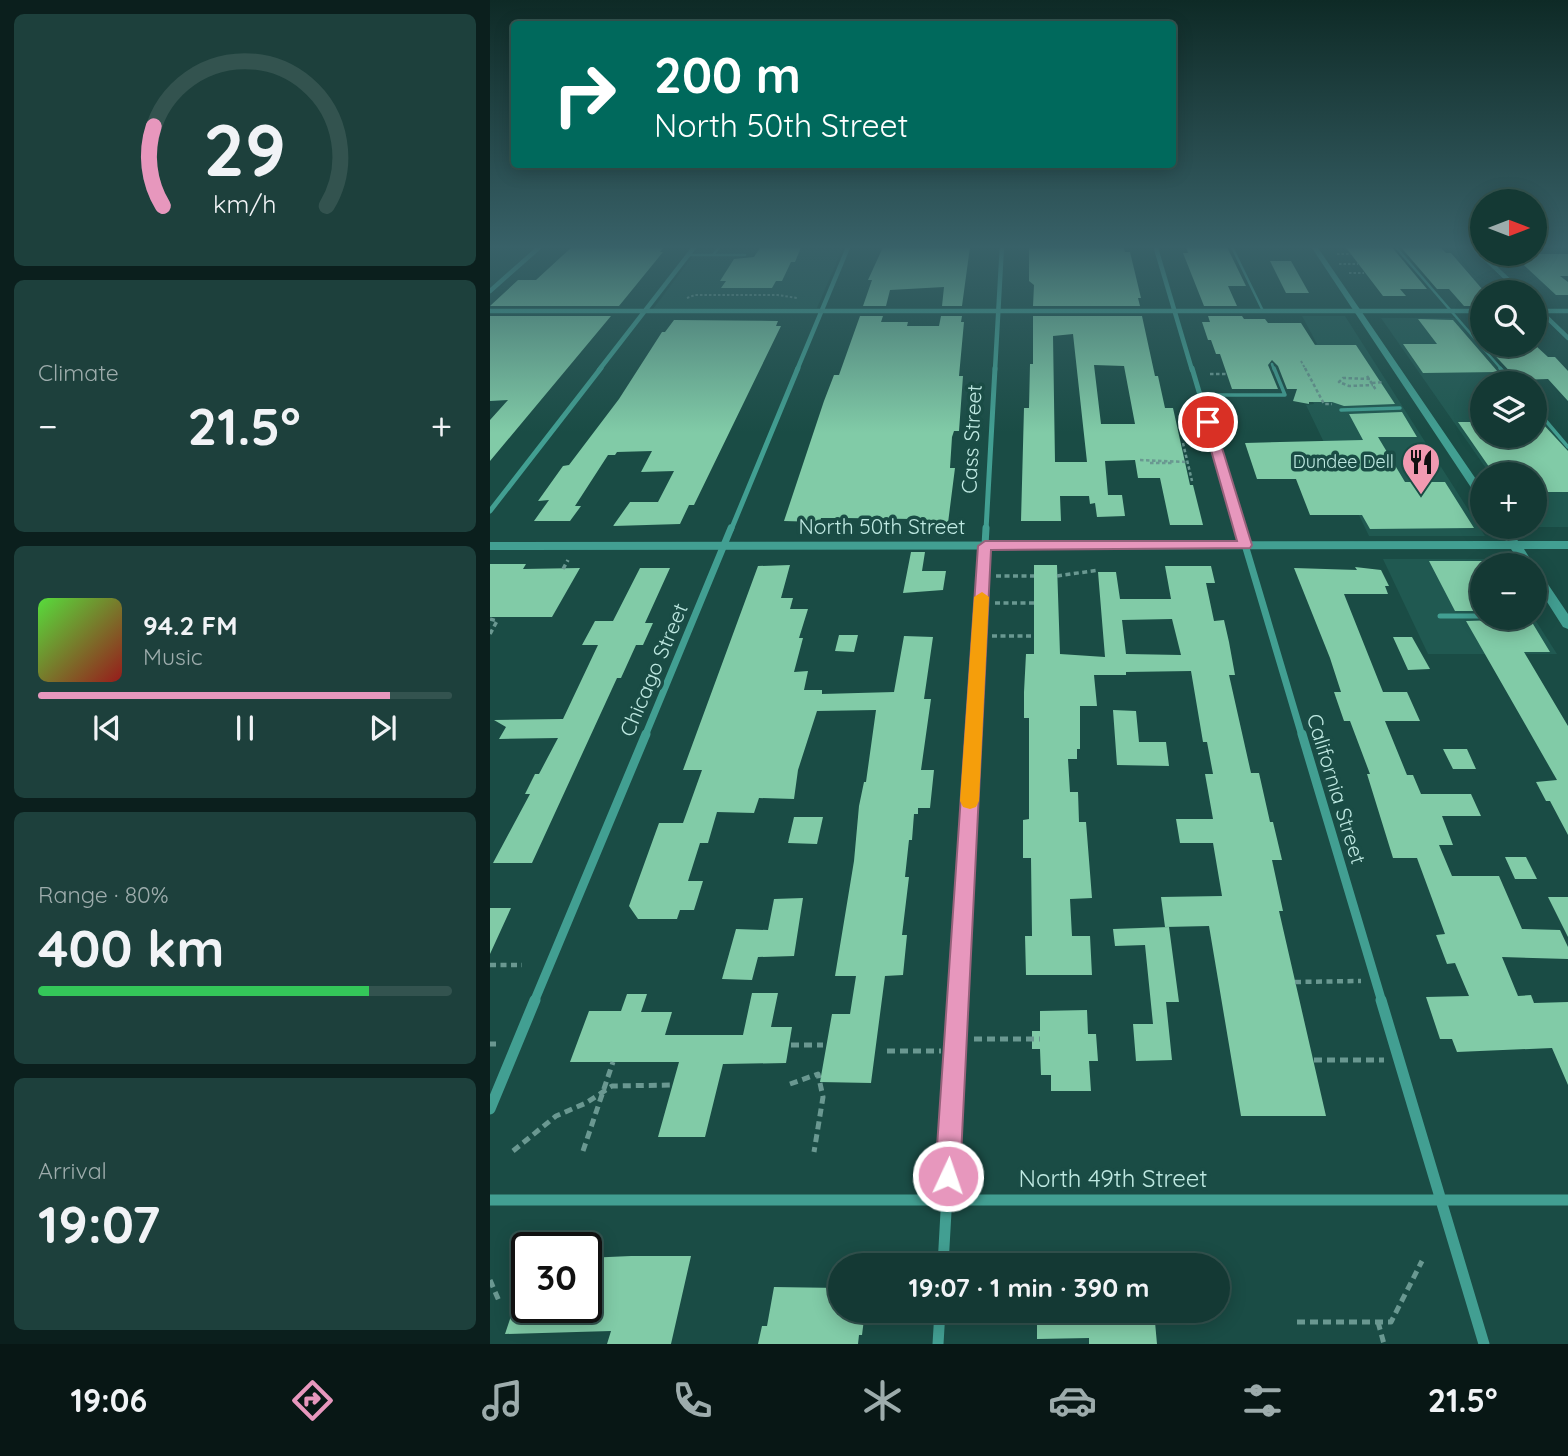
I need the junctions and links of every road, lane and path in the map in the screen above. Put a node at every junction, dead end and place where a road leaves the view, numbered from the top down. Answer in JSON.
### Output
{"nodes":[{"id":1,"x":648,"y":308,"type":"edge"},
{"id":2,"x":822,"y":308,"type":"edge"},
{"id":3,"x":999,"y":308,"type":"edge"},
{"id":4,"x":1174,"y":308,"type":"edge"},
{"id":5,"x":1261,"y":308,"type":"edge"},
{"id":6,"x":1356,"y":308,"type":"edge"},
{"id":7,"x":1448,"y":308,"type":"edge"},
{"id":8,"x":1547,"y":310,"type":"edge"},
{"id":9,"x":645,"y":311,"type":"junction"},
{"id":10,"x":821,"y":311,"type":"junction"},
{"id":11,"x":999,"y":311,"type":"junction"},
{"id":12,"x":1175,"y":311,"type":"junction"},
{"id":13,"x":1263,"y":311,"type":"junction"},
{"id":14,"x":1358,"y":311,"type":"junction"},
{"id":15,"x":1451,"y":311,"type":"junction"},
{"id":16,"x":1470,"y":311,"type":"edge"},
{"id":17,"x":1568,"y":311,"type":"edge"},
{"id":18,"x":490,"y":312,"type":"edge"},
{"id":19,"x":1547,"y":318,"type":"edge"},
{"id":20,"x":1568,"y":338,"type":"edge"},
{"id":21,"x":1301,"y":361,"type":"dead end"},
{"id":22,"x":1272,"y":364,"type":"dead end"},
{"id":23,"x":1503,"y":371,"type":"edge"},
{"id":24,"x":1210,"y":374,"type":"dead end"},
{"id":25,"x":1227,"y":374,"type":"dead end"},
{"id":26,"x":1370,"y":381,"type":"junction"},
{"id":27,"x":1384,"y":382,"type":"dead end"},
{"id":28,"x":1352,"y":386,"type":"junction"},
{"id":29,"x":1354,"y":390,"type":"dead end"},
{"id":30,"x":1376,"y":390,"type":"dead end"},
{"id":31,"x":1200,"y":395,"type":"junction"},
{"id":32,"x":1324,"y":404,"type":"dead end"},
{"id":33,"x":1400,"y":408,"type":"dead end"},
{"id":34,"x":1341,"y":410,"type":"dead end"},
{"id":35,"x":1547,"y":422,"type":"edge"},
{"id":36,"x":1183,"y":443,"type":"dead end"},
{"id":37,"x":1568,"y":447,"type":"edge"},
{"id":38,"x":1188,"y":461,"type":"junction"},
{"id":39,"x":1140,"y":462,"type":"dead end"},
{"id":40,"x":1470,"y":478,"type":"edge"},
{"id":41,"x":1192,"y":481,"type":"dead end"},
{"id":42,"x":490,"y":511,"type":"edge"},
{"id":43,"x":1510,"y":539,"type":"edge"},
{"id":44,"x":1245,"y":545,"type":"junction"},
{"id":45,"x":1514,"y":545,"type":"junction"},
{"id":46,"x":1568,"y":545,"type":"edge"},
{"id":47,"x":490,"y":546,"type":"edge"},
{"id":48,"x":724,"y":546,"type":"junction"},
{"id":49,"x":985,"y":546,"type":"junction"},
{"id":50,"x":1520,"y":553,"type":"edge"},
{"id":51,"x":1099,"y":570,"type":"dead end"},
{"id":52,"x":994,"y":576,"type":"dead end"},
{"id":53,"x":1034,"y":576,"type":"dead end"},
{"id":54,"x":1057,"y":576,"type":"dead end"},
{"id":55,"x":1547,"y":593,"type":"edge"},
{"id":56,"x":993,"y":603,"type":"dead end"},
{"id":57,"x":1034,"y":603,"type":"dead end"},
{"id":58,"x":1440,"y":616,"type":"dead end"},
{"id":59,"x":1470,"y":616,"type":"edge"},
{"id":60,"x":490,"y":619,"type":"edge"},
{"id":61,"x":1568,"y":625,"type":"edge"},
{"id":62,"x":490,"y":634,"type":"edge"},
{"id":63,"x":992,"y":636,"type":"dead end"},
{"id":64,"x":1034,"y":636,"type":"dead end"},
{"id":65,"x":490,"y":965,"type":"edge"},
{"id":66,"x":522,"y":965,"type":"dead end"},
{"id":67,"x":1361,"y":981,"type":"dead end"},
{"id":68,"x":1296,"y":982,"type":"dead end"},
{"id":69,"x":974,"y":1039,"type":"dead end"},
{"id":70,"x":1040,"y":1039,"type":"dead end"},
{"id":71,"x":791,"y":1045,"type":"dead end"},
{"id":72,"x":822,"y":1045,"type":"dead end"},
{"id":73,"x":887,"y":1051,"type":"dead end"},
{"id":74,"x":941,"y":1051,"type":"dead end"},
{"id":75,"x":1314,"y":1060,"type":"dead end"},
{"id":76,"x":1384,"y":1060,"type":"dead end"},
{"id":77,"x":613,"y":1062,"type":"dead end"},
{"id":78,"x":790,"y":1084,"type":"dead end"},
{"id":79,"x":673,"y":1085,"type":"dead end"},
{"id":80,"x":602,"y":1093,"type":"junction"},
{"id":81,"x":490,"y":1109,"type":"edge"},
{"id":82,"x":513,"y":1151,"type":"dead end"},
{"id":83,"x":583,"y":1151,"type":"dead end"},
{"id":84,"x":814,"y":1152,"type":"dead end"},
{"id":85,"x":490,"y":1200,"type":"edge"},
{"id":86,"x":946,"y":1200,"type":"junction"},
{"id":87,"x":1441,"y":1200,"type":"junction"},
{"id":88,"x":1568,"y":1200,"type":"edge"},
{"id":89,"x":944,"y":1253,"type":"edge"},
{"id":90,"x":1422,"y":1261,"type":"dead end"},
{"id":91,"x":490,"y":1280,"type":"edge"},
{"id":92,"x":499,"y":1301,"type":"dead end"},
{"id":93,"x":1297,"y":1322,"type":"dead end"},
{"id":94,"x":1378,"y":1322,"type":"junction"},
{"id":95,"x":939,"y":1323,"type":"edge"},
{"id":96,"x":938,"y":1344,"type":"edge"},
{"id":97,"x":1384,"y":1344,"type":"edge"},
{"id":98,"x":1484,"y":1344,"type":"edge"}],
"edges":[{"from":1,"to":9,"type":"street"},
{"from":2,"to":10,"type":"street","name":"Chicago Street"},
{"from":3,"to":11,"type":"street","name":"Cass Street"},
{"from":4,"to":12,"type":"street","name":"California Street"},
{"from":5,"to":13,"type":"lane"},
{"from":6,"to":14,"type":"street"},
{"from":7,"to":15,"type":"lane"},
{"from":8,"to":17,"type":"street"},
{"from":9,"to":10,"type":"street"},
{"from":9,"to":18,"type":"street"},
{"from":9,"to":42,"type":"street"},
{"from":10,"to":11,"type":"street"},
{"from":10,"to":48,"type":"street","name":"Chicago Street"},
{"from":11,"to":12,"type":"street"},
{"from":11,"to":49,"type":"street","name":"Cass Street"},
{"from":12,"to":13,"type":"street"},
{"from":12,"to":31,"type":"street","name":"California Street"},
{"from":13,"to":14,"type":"street"},
{"from":14,"to":15,"type":"street"},
{"from":14,"to":40,"type":"street"},
{"from":15,"to":16,"type":"street"},
{"from":15,"to":23,"type":"lane"},
{"from":19,"to":20,"type":"street"},
{"from":21,"to":32,"type":"path"},
{"from":22,"to":31,"type":"lane"},
{"from":24,"to":25,"type":"path"},
{"from":26,"to":27,"type":"path"},
{"from":26,"to":28,"type":"path"},
{"from":26,"to":28,"type":"path"},
{"from":26,"to":30,"type":"path"},
{"from":28,"to":29,"type":"path"},
{"from":31,"to":44,"type":"street","name":"California Street"},
{"from":33,"to":34,"type":"lane"},
{"from":35,"to":37,"type":"lane"},
{"from":36,"to":38,"type":"path"},
{"from":38,"to":39,"type":"path"},
{"from":38,"to":41,"type":"path"},
{"from":43,"to":45,"type":"street"},
{"from":44,"to":45,"type":"street","name":"North 50th Street"},
{"from":44,"to":49,"type":"street","name":"North 50th Street"},
{"from":44,"to":87,"type":"street","name":"California Street"},
{"from":45,"to":46,"type":"street","name":"North 50th Street"},
{"from":45,"to":50,"type":"street"},
{"from":47,"to":48,"type":"street","name":"North 50th Street"},
{"from":48,"to":49,"type":"street","name":"North 50th Street"},
{"from":48,"to":81,"type":"street","name":"Chicago Street"},
{"from":49,"to":86,"type":"street","name":"Cass Street"},
{"from":51,"to":54,"type":"path"},
{"from":52,"to":53,"type":"path"},
{"from":55,"to":61,"type":"street"},
{"from":56,"to":57,"type":"path"},
{"from":58,"to":59,"type":"lane"},
{"from":60,"to":62,"type":"path"},
{"from":63,"to":64,"type":"path"},
{"from":65,"to":66,"type":"path"},
{"from":67,"to":68,"type":"path"},
{"from":69,"to":70,"type":"path"},
{"from":71,"to":72,"type":"path"},
{"from":73,"to":74,"type":"path"},
{"from":75,"to":76,"type":"path"},
{"from":77,"to":80,"type":"path"},
{"from":78,"to":84,"type":"path"},
{"from":79,"to":80,"type":"path"},
{"from":80,"to":82,"type":"path"},
{"from":80,"to":83,"type":"path"},
{"from":85,"to":86,"type":"street","name":"North 49th Street"},
{"from":86,"to":87,"type":"street","name":"North 49th Street"},
{"from":86,"to":89,"type":"street","name":"Cass Street"},
{"from":87,"to":88,"type":"street","name":"North 49th Street"},
{"from":87,"to":98,"type":"street","name":"California Street"},
{"from":90,"to":94,"type":"path"},
{"from":91,"to":92,"type":"path"},
{"from":93,"to":94,"type":"path"},
{"from":94,"to":97,"type":"path"},
{"from":95,"to":96,"type":"street"}]}
